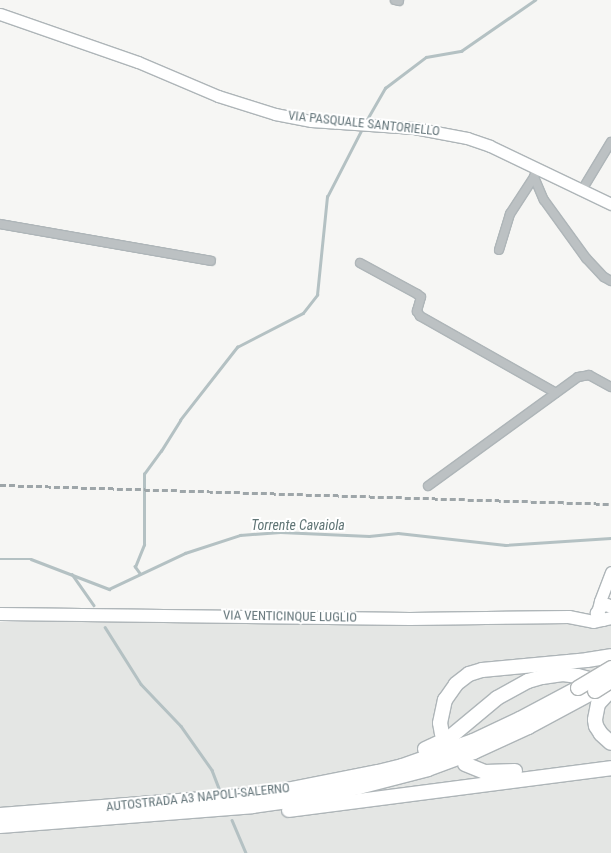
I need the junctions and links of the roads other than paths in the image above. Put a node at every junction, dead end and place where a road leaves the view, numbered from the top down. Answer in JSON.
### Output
{"nodes":[{"id":1,"x":0,"y":14,"type":"edge"},
{"id":2,"x":611,"y":142,"type":"edge"},
{"id":3,"x":535,"y":173,"type":"junction"},
{"id":4,"x":582,"y":190,"type":"junction"},
{"id":5,"x":611,"y":204,"type":"edge"},
{"id":6,"x":0,"y":224,"type":"edge"},
{"id":7,"x":499,"y":250,"type":"dead end"},
{"id":8,"x":211,"y":261,"type":"dead end"},
{"id":9,"x":360,"y":263,"type":"dead end"},
{"id":10,"x":611,"y":281,"type":"edge"},
{"id":11,"x":611,"y":387,"type":"edge"},
{"id":12,"x":556,"y":393,"type":"junction"},
{"id":13,"x":428,"y":486,"type":"dead end"},
{"id":14,"x":611,"y":572,"type":"edge"},
{"id":15,"x":0,"y":614,"type":"edge"},
{"id":16,"x":606,"y":614,"type":"edge"},
{"id":17,"x":611,"y":656,"type":"edge"},
{"id":18,"x":611,"y":668,"type":"edge"},
{"id":19,"x":611,"y":681,"type":"edge"},
{"id":20,"x":611,"y":685,"type":"edge"},
{"id":21,"x":603,"y":693,"type":"edge"},
{"id":22,"x":442,"y":734,"type":"dead end"},
{"id":23,"x":611,"y":743,"type":"edge"},
{"id":24,"x":611,"y":760,"type":"edge"},
{"id":25,"x":465,"y":764,"type":"dead end"},
{"id":26,"x":611,"y":768,"type":"edge"},
{"id":27,"x":276,"y":792,"type":"junction"},
{"id":28,"x":187,"y":812,"type":"junction"},
{"id":29,"x":0,"y":815,"type":"edge"},
{"id":30,"x":0,"y":826,"type":"edge"}],
"edges":[{"from":1,"to":3,"type":"street","name":"VIA PASQUALE SANTORIELLO"},
{"from":2,"to":4,"type":"street"},
{"from":3,"to":4,"type":"street","name":"VIA PASQUALE SANTORIELLO"},
{"from":3,"to":7,"type":"street"},
{"from":3,"to":10,"type":"street"},
{"from":4,"to":5,"type":"street","name":"VIA PASQUALE SANTORIELLO"},
{"from":6,"to":8,"type":"street"},
{"from":9,"to":12,"type":"street"},
{"from":11,"to":12,"type":"street"},
{"from":12,"to":13,"type":"street"},
{"from":14,"to":16,"type":"street"},
{"from":15,"to":16,"type":"main road","name":"VIA VENTICINQUE LUGLIO"},
{"from":17,"to":22,"type":"highway"},
{"from":18,"to":27,"type":"highway","name":"AUTOSTRADA A3 NAPOLI-SALERNO","bridge":true},
{"from":19,"to":21,"type":"highway","name":"AUTOSTRADA A3 NAPOLI-SALERNO","bridge":true},
{"from":20,"to":27,"type":"highway"},
{"from":21,"to":23,"type":"highway"},
{"from":21,"to":28,"type":"highway","name":"AUTOSTRADA A3 NAPOLI-SALERNO"},
{"from":24,"to":25,"type":"highway"},
{"from":26,"to":28,"type":"highway"},
{"from":27,"to":29,"type":"highway","name":"AUTOSTRADA A3 NAPOLI-SALERNO"},
{"from":28,"to":30,"type":"highway","name":"AUTOSTRADA A3 NAPOLI-SALERNO"}]}
